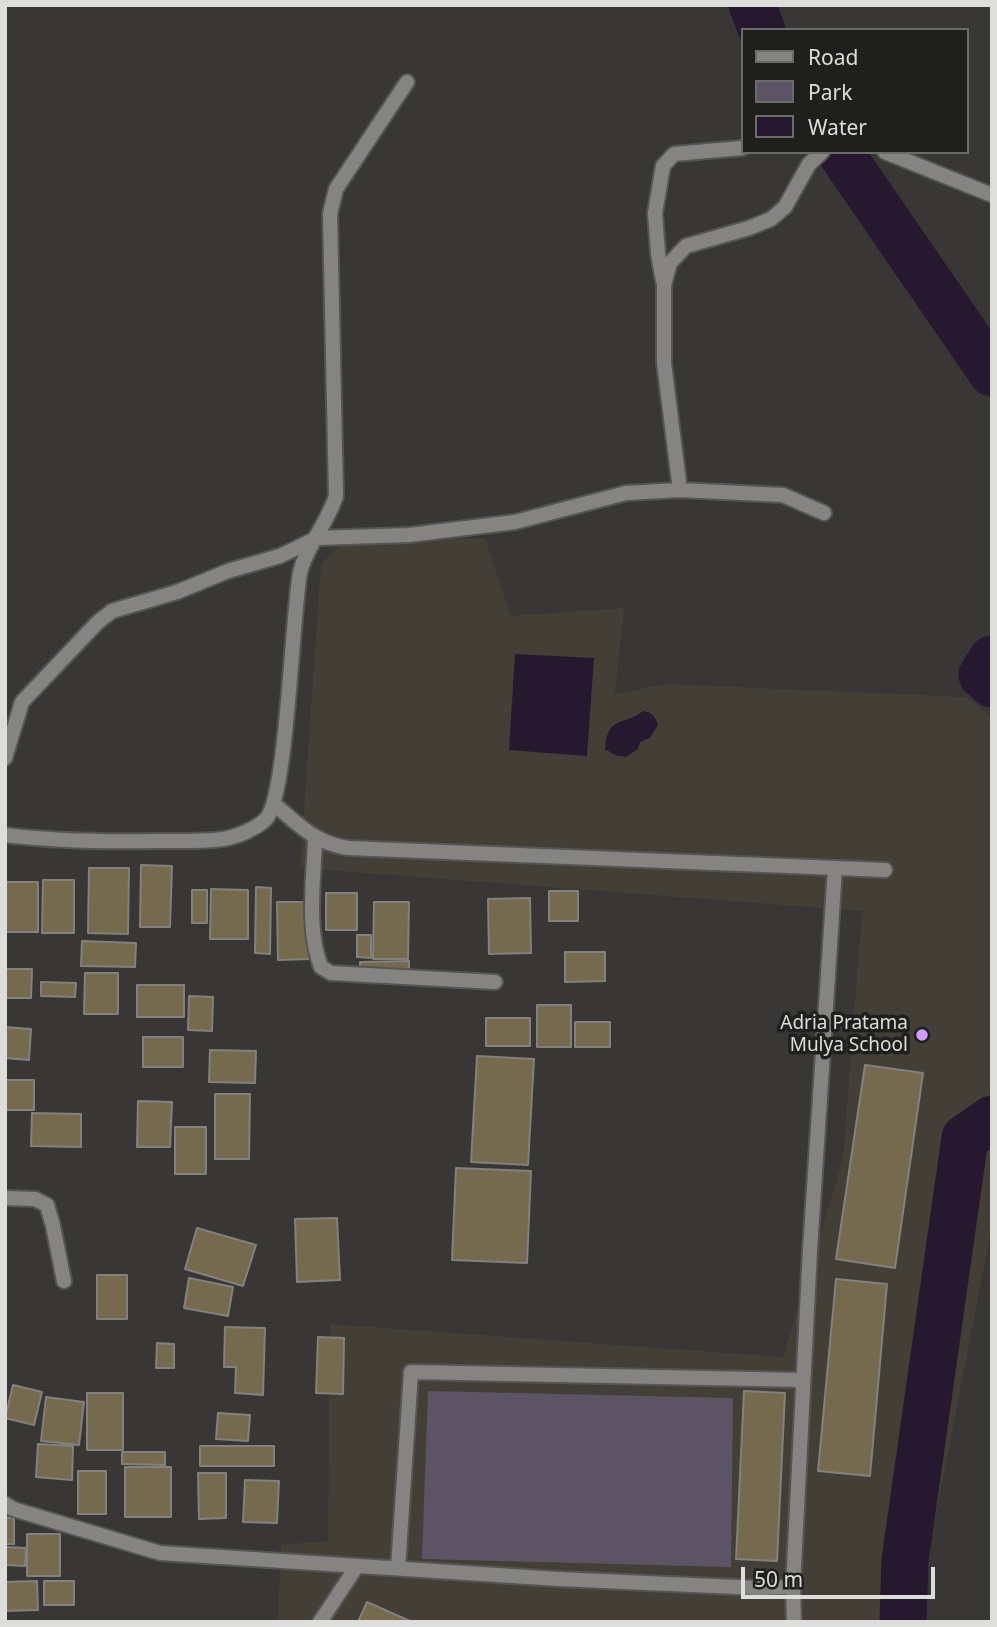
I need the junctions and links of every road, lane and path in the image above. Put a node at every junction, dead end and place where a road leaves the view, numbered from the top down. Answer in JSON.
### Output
{"nodes":[{"id":1,"x":407,"y":82,"type":"dead end"},
{"id":2,"x":741,"y":148,"type":"edge"},
{"id":3,"x":820,"y":154,"type":"edge"},
{"id":4,"x":890,"y":154,"type":"edge"},
{"id":5,"x":992,"y":195,"type":"edge"},
{"id":6,"x":664,"y":285,"type":"junction"},
{"id":7,"x":680,"y":490,"type":"junction"},
{"id":8,"x":824,"y":513,"type":"dead end"},
{"id":9,"x":317,"y":538,"type":"junction"},
{"id":10,"x":5,"y":758,"type":"edge"},
{"id":11,"x":274,"y":804,"type":"junction"},
{"id":12,"x":5,"y":835,"type":"edge"},
{"id":13,"x":315,"y":838,"type":"junction"},
{"id":14,"x":835,"y":868,"type":"junction"},
{"id":15,"x":885,"y":870,"type":"dead end"},
{"id":16,"x":495,"y":982,"type":"dead end"},
{"id":17,"x":5,"y":1198,"type":"edge"},
{"id":18,"x":64,"y":1281,"type":"dead end"},
{"id":19,"x":803,"y":1380,"type":"junction"},
{"id":20,"x":5,"y":1504,"type":"edge"},
{"id":21,"x":357,"y":1566,"type":"junction"},
{"id":22,"x":398,"y":1568,"type":"junction"},
{"id":23,"x":793,"y":1587,"type":"junction"},
{"id":24,"x":320,"y":1622,"type":"edge"},
{"id":25,"x":794,"y":1622,"type":"edge"}],
"edges":[{"from":1,"to":9,"type":"street"},
{"from":2,"to":6,"type":"street"},
{"from":3,"to":6,"type":"street"},
{"from":4,"to":5,"type":"street"},
{"from":6,"to":7,"type":"street"},
{"from":7,"to":8,"type":"street"},
{"from":7,"to":9,"type":"street"},
{"from":9,"to":10,"type":"street"},
{"from":9,"to":11,"type":"street"},
{"from":11,"to":12,"type":"street"},
{"from":11,"to":13,"type":"street"},
{"from":13,"to":14,"type":"street"},
{"from":13,"to":16,"type":"street"},
{"from":14,"to":15,"type":"street"},
{"from":14,"to":19,"type":"street"},
{"from":17,"to":18,"type":"street"},
{"from":19,"to":22,"type":"street"},
{"from":19,"to":23,"type":"street"},
{"from":20,"to":21,"type":"street"},
{"from":21,"to":22,"type":"street"},
{"from":21,"to":24,"type":"street"},
{"from":22,"to":23,"type":"street"},
{"from":23,"to":25,"type":"street"}]}
